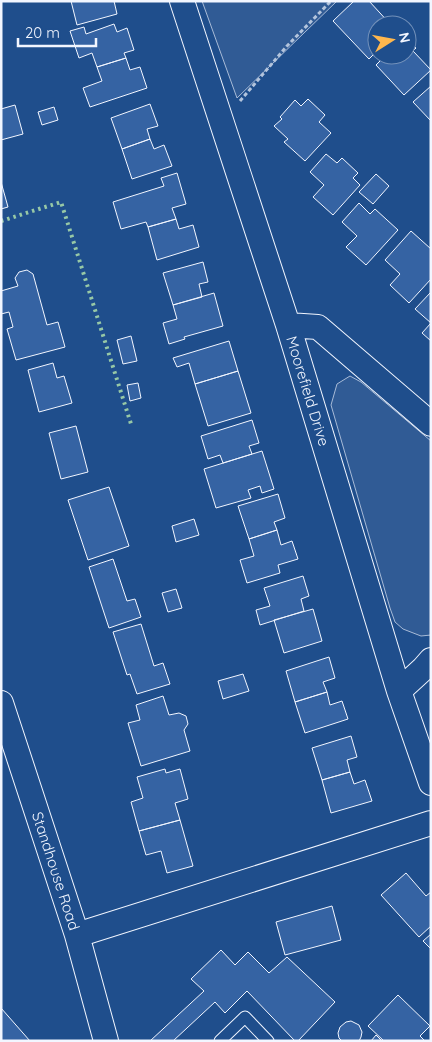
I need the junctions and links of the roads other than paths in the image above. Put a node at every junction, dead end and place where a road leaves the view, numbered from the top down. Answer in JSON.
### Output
{"nodes":[{"id":1,"x":182,"y":1,"type":"edge"},
{"id":2,"x":288,"y":325,"type":"junction"},
{"id":3,"x":431,"y":424,"type":"edge"},
{"id":4,"x":431,"y":660,"type":"edge"},
{"id":5,"x":399,"y":691,"type":"junction"},
{"id":6,"x":1,"y":703,"type":"edge"},
{"id":7,"x":431,"y":783,"type":"edge"},
{"id":8,"x":431,"y":823,"type":"edge"},
{"id":9,"x":77,"y":935,"type":"junction"},
{"id":10,"x":106,"y":1041,"type":"edge"},
{"id":11,"x":220,"y":1041,"type":"edge"},
{"id":12,"x":268,"y":1041,"type":"edge"}],
"edges":[{"from":1,"to":2,"type":"street","name":"Moorefield Drive"},
{"from":2,"to":3,"type":"street"},
{"from":2,"to":5,"type":"street","name":"Moorefield Drive"},
{"from":4,"to":5,"type":"street"},
{"from":5,"to":7,"type":"street","name":"Moorefield Drive"},
{"from":6,"to":9,"type":"street","name":"Standhouse Road"},
{"from":8,"to":9,"type":"street"},
{"from":9,"to":10,"type":"street","name":"Standhouse Road"},
{"from":11,"to":12,"type":"lane"}]}
